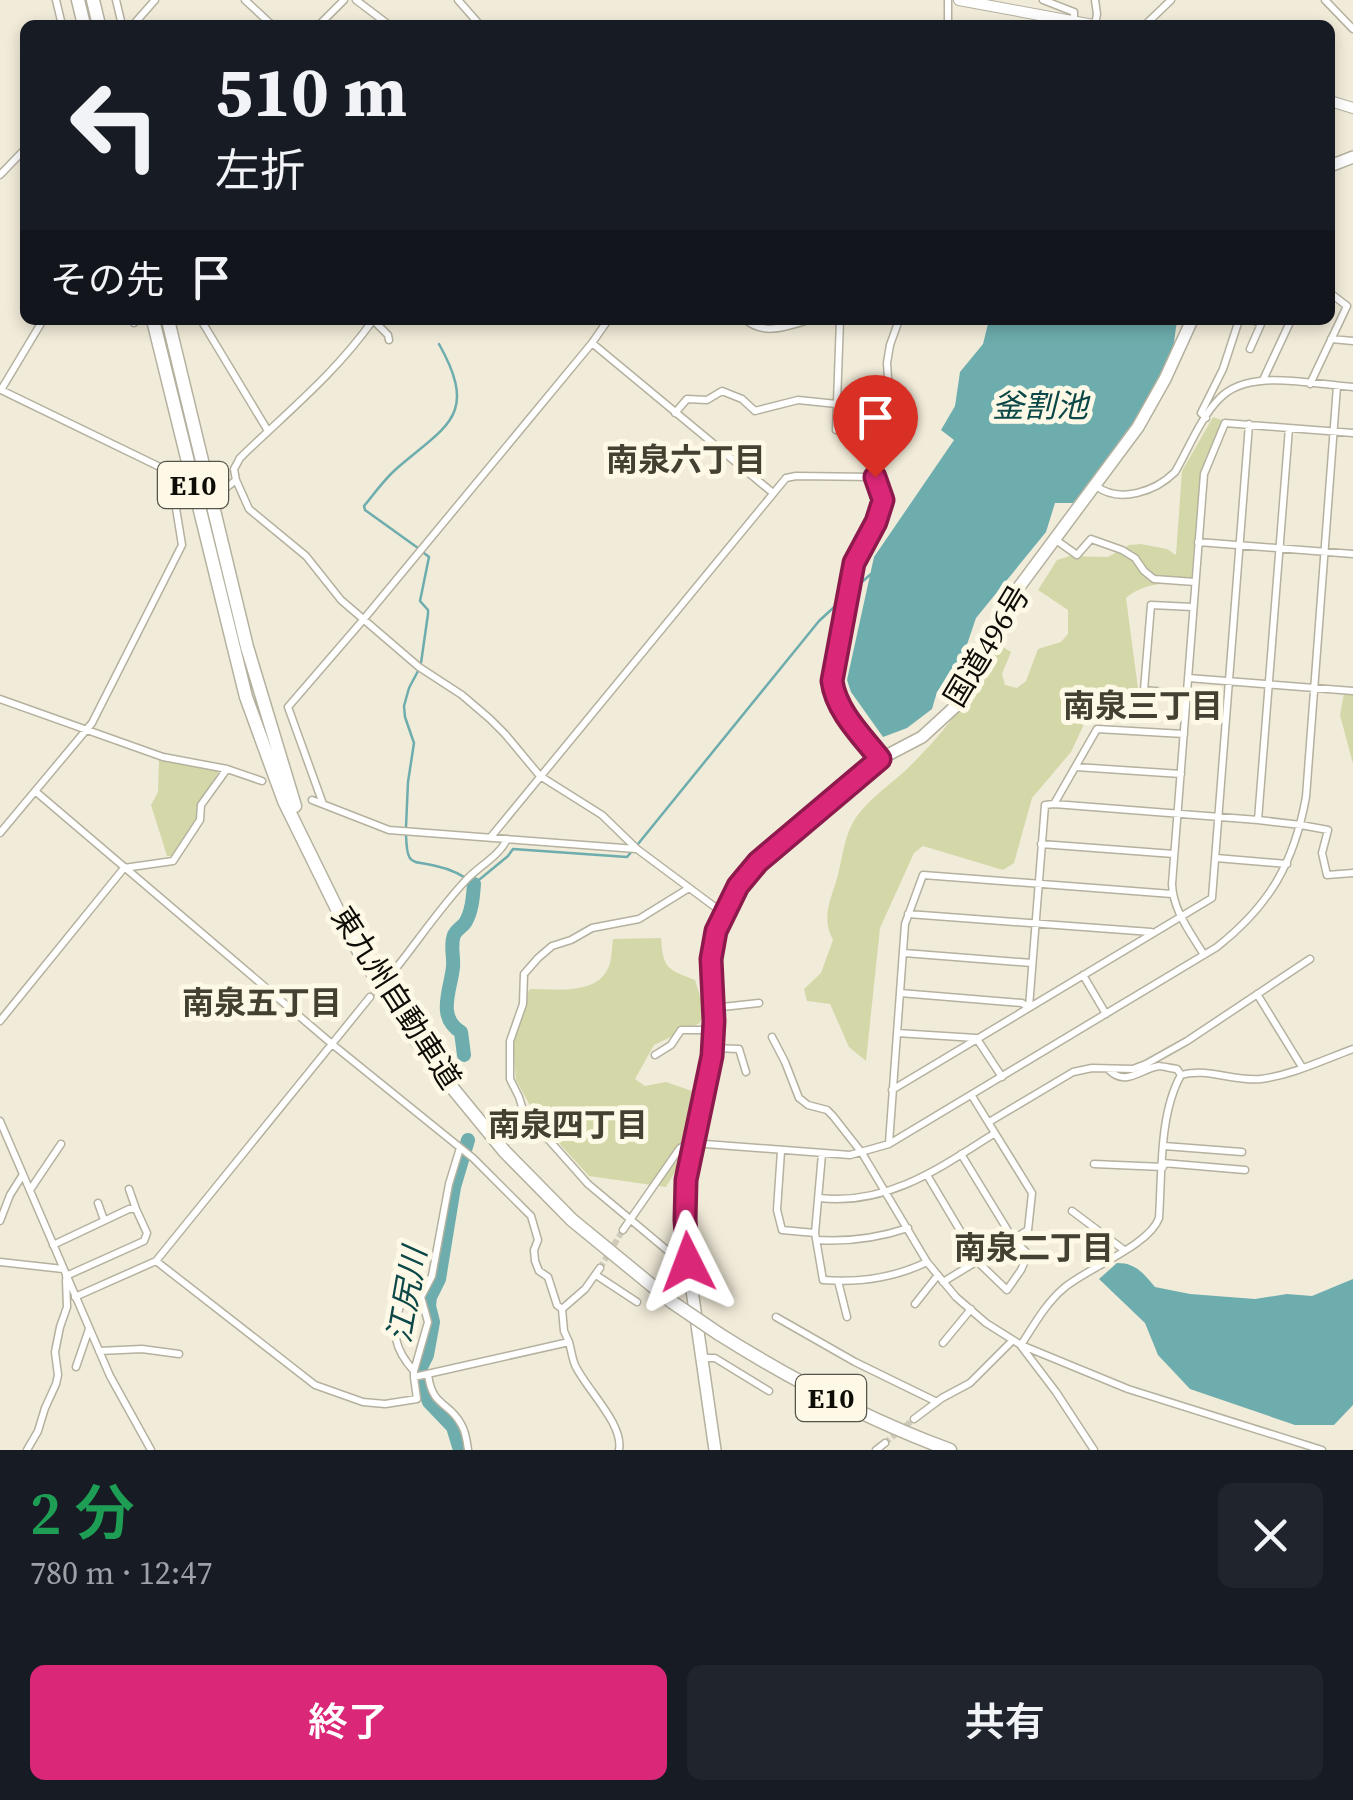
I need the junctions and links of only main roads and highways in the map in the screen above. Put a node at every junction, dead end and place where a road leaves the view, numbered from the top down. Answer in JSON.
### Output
{"nodes":[{"id":1,"x":959,"y":0,"type":"edge"},
{"id":2,"x":972,"y":1,"type":"edge"},
{"id":3,"x":1064,"y":20,"type":"edge"},
{"id":4,"x":155,"y":325,"type":"edge"},
{"id":5,"x":169,"y":325,"type":"edge"},
{"id":6,"x":1190,"y":325,"type":"edge"},
{"id":7,"x":326,"y":888,"type":"junction"},
{"id":8,"x":715,"y":1450,"type":"edge"},
{"id":9,"x":950,"y":1450,"type":"edge"}],
"edges":[{"from":1,"to":2,"type":"main road"},
{"from":2,"to":3,"type":"main road"},
{"from":4,"to":7,"type":"highway","name":"東九州自動車道","number":"E10"},
{"from":5,"to":7,"type":"highway","name":"東九州自動車道","number":"E10"},
{"from":6,"to":8,"type":"highway","name":"国道496号"},
{"from":7,"to":9,"type":"highway","name":"東九州自動車道","number":"E10","bridge":true}]}
